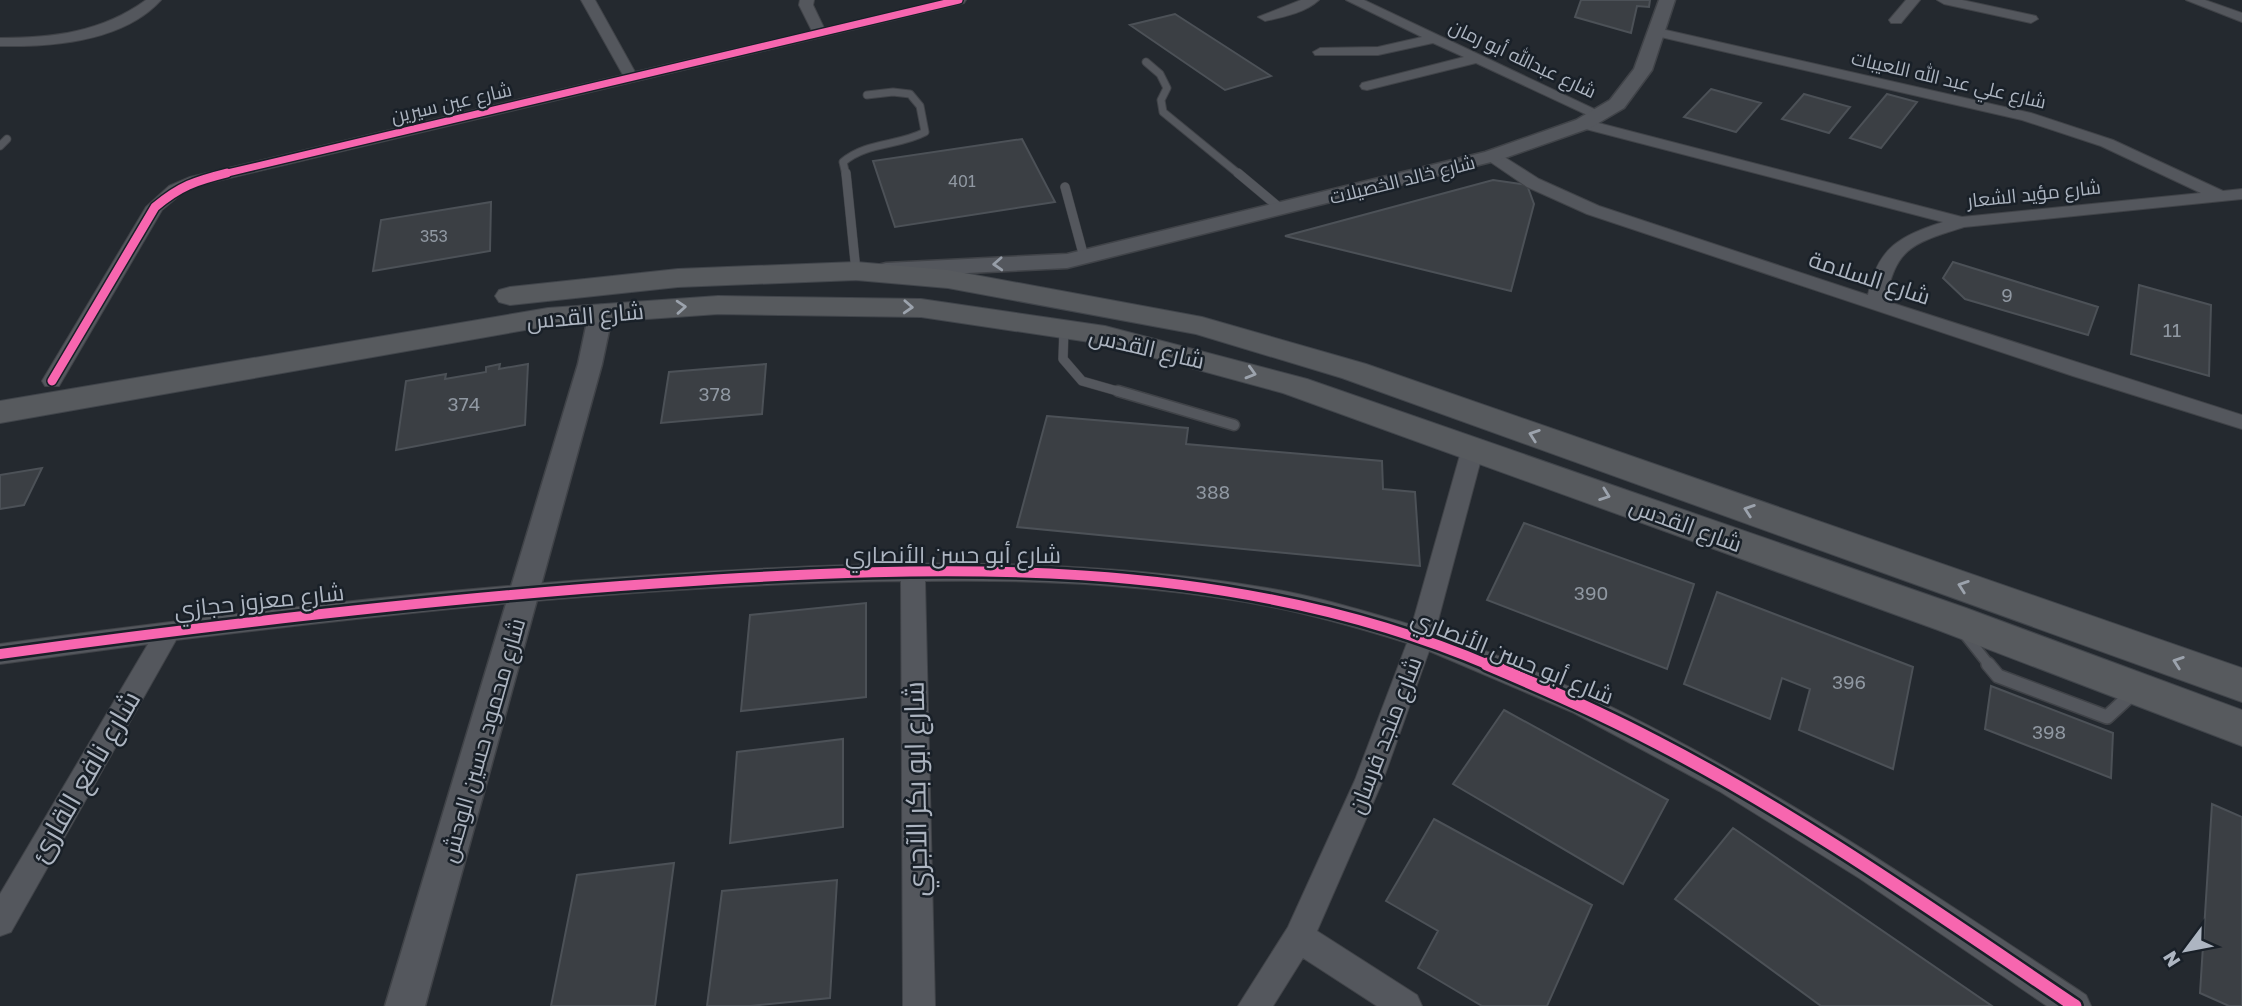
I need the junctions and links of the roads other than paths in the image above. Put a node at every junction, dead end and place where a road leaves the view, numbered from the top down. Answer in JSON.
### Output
{"nodes":[{"id":1,"x":154,"y":0,"type":"edge"},
{"id":2,"x":588,"y":0,"type":"edge"},
{"id":3,"x":807,"y":0,"type":"edge"},
{"id":4,"x":959,"y":0,"type":"edge"},
{"id":5,"x":1312,"y":0,"type":"edge"},
{"id":6,"x":1353,"y":0,"type":"edge"},
{"id":7,"x":1667,"y":0,"type":"edge"},
{"id":8,"x":1913,"y":0,"type":"edge"},
{"id":9,"x":1944,"y":0,"type":"edge"},
{"id":10,"x":2193,"y":0,"type":"edge"},
{"id":11,"x":1265,"y":17,"type":"dead end"},
{"id":12,"x":2242,"y":18,"type":"edge"},
{"id":13,"x":2031,"y":19,"type":"dead end"},
{"id":14,"x":1896,"y":20,"type":"dead end"},
{"id":15,"x":1657,"y":32,"type":"junction"},
{"id":16,"x":820,"y":34,"type":"junction"},
{"id":17,"x":1435,"y":38,"type":"junction"},
{"id":18,"x":0,"y":42,"type":"edge"},
{"id":19,"x":1320,"y":52,"type":"dead end"},
{"id":20,"x":1478,"y":58,"type":"junction"},
{"id":21,"x":1146,"y":62,"type":"dead end"},
{"id":22,"x":632,"y":79,"type":"junction"},
{"id":23,"x":1367,"y":86,"type":"dead end"},
{"id":24,"x":867,"y":95,"type":"dead end"},
{"id":25,"x":1592,"y":120,"type":"junction"},
{"id":26,"x":7,"y":139,"type":"dead end"},
{"id":27,"x":0,"y":145,"type":"edge"},
{"id":28,"x":1492,"y":156,"type":"junction"},
{"id":29,"x":1065,"y":187,"type":"dead end"},
{"id":30,"x":2242,"y":194,"type":"edge"},
{"id":31,"x":2221,"y":195,"type":"junction"},
{"id":32,"x":1281,"y":209,"type":"junction"},
{"id":33,"x":1962,"y":222,"type":"junction"},
{"id":34,"x":1075,"y":259,"type":"junction"},
{"id":35,"x":856,"y":271,"type":"junction"},
{"id":36,"x":1040,"y":294,"type":"junction"},
{"id":37,"x":1876,"y":304,"type":"junction"},
{"id":38,"x":601,"y":312,"type":"junction"},
{"id":39,"x":1064,"y":328,"type":"junction"},
{"id":40,"x":467,"y":330,"type":"junction"},
{"id":41,"x":52,"y":381,"type":"junction"},
{"id":42,"x":0,"y":390,"type":"edge"},
{"id":43,"x":0,"y":412,"type":"edge"},
{"id":44,"x":2242,"y":422,"type":"edge"},
{"id":45,"x":1234,"y":425,"type":"dead end"},
{"id":46,"x":0,"y":429,"type":"edge"},
{"id":47,"x":1473,"y":449,"type":"junction"},
{"id":48,"x":912,"y":572,"type":"junction"},
{"id":49,"x":524,"y":592,"type":"junction"},
{"id":50,"x":169,"y":631,"type":"junction"},
{"id":51,"x":1421,"y":638,"type":"junction"},
{"id":52,"x":0,"y":654,"type":"edge"},
{"id":53,"x":2242,"y":685,"type":"edge"},
{"id":54,"x":2242,"y":728,"type":"edge"},
{"id":55,"x":0,"y":922,"type":"edge"},
{"id":56,"x":1299,"y":937,"type":"junction"},
{"id":57,"x":405,"y":1006,"type":"edge"},
{"id":58,"x":919,"y":1006,"type":"edge"},
{"id":59,"x":1254,"y":1006,"type":"edge"},
{"id":60,"x":1406,"y":1006,"type":"edge"},
{"id":61,"x":2075,"y":1006,"type":"edge"}],
"edges":[{"from":1,"to":18,"type":"street"},
{"from":2,"to":22,"type":"street"},
{"from":3,"to":16,"type":"street"},
{"from":4,"to":16,"type":"street","name":"شارع عين سيرين"},
{"from":5,"to":11,"type":"street"},
{"from":6,"to":17,"type":"street","name":"شارع عبدالله أبو رمان"},
{"from":7,"to":15,"type":"street","name":"شارع خالد الخصيلات"},
{"from":8,"to":14,"type":"street"},
{"from":9,"to":13,"type":"street"},
{"from":10,"to":12,"type":"street"},
{"from":15,"to":25,"type":"street","name":"شارع خالد الخصيلات"},
{"from":15,"to":31,"type":"street","name":"شارع علي عبد الله اللعيبات"},
{"from":16,"to":22,"type":"street","name":"شارع عين سيرين"},
{"from":17,"to":19,"type":"street"},
{"from":17,"to":20,"type":"street","name":"شارع عبدالله أبو رمان"},
{"from":20,"to":23,"type":"street"},
{"from":20,"to":25,"type":"street","name":"شارع عبدالله أبو رمان"},
{"from":21,"to":32,"type":"lane"},
{"from":22,"to":41,"type":"street","name":"شارع عين سيرين"},
{"from":24,"to":35,"type":"lane"},
{"from":25,"to":28,"type":"street","name":"شارع خالد الخصيلات"},
{"from":25,"to":33,"type":"street","name":"شارع عبدالله أبو رمان"},
{"from":26,"to":27,"type":"lane"},
{"from":28,"to":32,"type":"street","name":"شارع خالد الخصيلات"},
{"from":28,"to":37,"type":"street","name":"شارع السلامة"},
{"from":29,"to":34,"type":"lane"},
{"from":30,"to":31,"type":"street","name":"شارع مؤيد الشعار"},
{"from":31,"to":33,"type":"street","name":"شارع مؤيد الشعار"},
{"from":32,"to":34,"type":"street","name":"شارع خالد الخصيلات"},
{"from":33,"to":37,"type":"street","name":"شارع مؤيد الشعار"},
{"from":34,"to":35,"type":"street","name":"شارع خالد الخصيلات","one_way":true},
{"from":34,"to":36,"type":"street","name":"شارع خالد الخصيلات"},
{"from":35,"to":36,"type":"highway","name":"شارع القدس"},
{"from":35,"to":41,"type":"highway","name":"شارع القدس"},
{"from":53,"to":36,"type":"highway","name":"شارع القدس","one_way":true},
{"from":37,"to":44,"type":"street","name":"شارع السلامة"},
{"from":38,"to":39,"type":"highway","name":"شارع القدس","one_way":true},
{"from":38,"to":40,"type":"highway","name":"شارع القدس"},
{"from":38,"to":49,"type":"street","name":"شارع محمود حسين الوحش"},
{"from":39,"to":45,"type":"lane"},
{"from":39,"to":47,"type":"highway","name":"شارع القدس","one_way":true},
{"from":40,"to":43,"type":"highway","name":"شارع القدس"},
{"from":40,"to":46,"type":"highway"},
{"from":41,"to":42,"type":"highway","name":"شارع القدس"},
{"from":47,"to":51,"type":"street","name":"شارع منجد فرسان"},
{"from":47,"to":54,"type":"highway","name":"شارع القدس","one_way":true},
{"from":48,"to":49,"type":"street","name":"شارع أبو حسن الأنصاري"},
{"from":48,"to":51,"type":"street","name":"شارع أبو حسن الأنصاري"},
{"from":48,"to":58,"type":"street","name":"شارع ابو بكر الآجري"},
{"from":49,"to":50,"type":"street","name":"شارع معزوز حجازي"},
{"from":49,"to":57,"type":"street","name":"شارع محمود حسين الوحش"},
{"from":50,"to":52,"type":"street","name":"شارع معزوز حجازي"},
{"from":50,"to":55,"type":"street","name":"شارع نافع القارئ"},
{"from":51,"to":56,"type":"street","name":"شارع منجد فرسان"},
{"from":51,"to":61,"type":"street","name":"شارع أبو حسن الأنصاري"},
{"from":56,"to":59,"type":"street","name":"شارع منجد فرسان"},
{"from":56,"to":60,"type":"street"}]}
